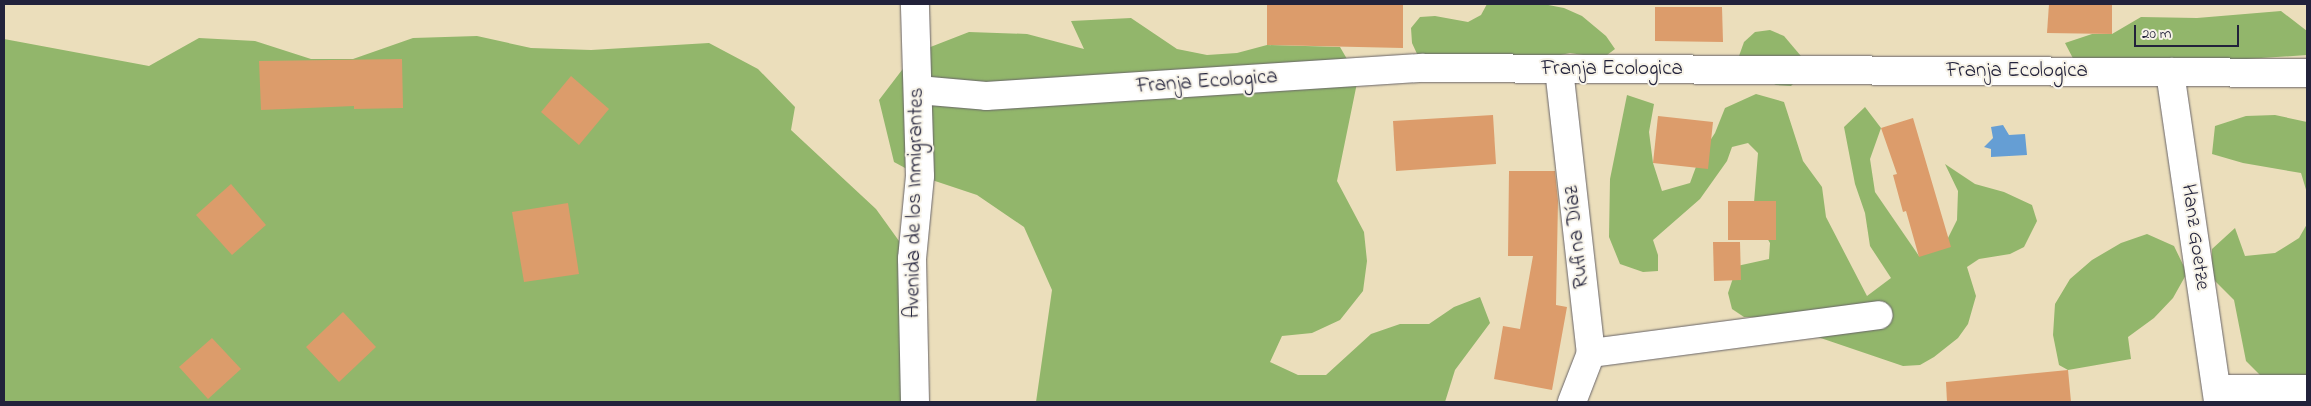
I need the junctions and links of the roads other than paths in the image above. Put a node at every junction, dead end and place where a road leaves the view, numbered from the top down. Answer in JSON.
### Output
{"nodes":[{"id":1,"x":916,"y":4,"type":"edge"},
{"id":2,"x":1559,"y":69,"type":"junction"},
{"id":3,"x":2170,"y":72,"type":"junction"},
{"id":4,"x":2307,"y":73,"type":"edge"},
{"id":5,"x":918,"y":90,"type":"junction"},
{"id":6,"x":1878,"y":315,"type":"dead end"},
{"id":7,"x":1591,"y":353,"type":"junction"},
{"id":8,"x":2307,"y":389,"type":"edge"},
{"id":9,"x":2218,"y":396,"type":"edge"},
{"id":10,"x":915,"y":402,"type":"edge"},
{"id":11,"x":1572,"y":402,"type":"edge"}],
"edges":[{"from":1,"to":5,"type":"street","name":"Avenida de los Inmigrantes"},
{"from":2,"to":3,"type":"street","name":"Franja Ecologica"},
{"from":2,"to":5,"type":"street","name":"Franja Ecologica"},
{"from":2,"to":7,"type":"street","name":"Rufina Díaz"},
{"from":3,"to":4,"type":"street","name":"Franja Ecologica"},
{"from":3,"to":9,"type":"street","name":"Hanz Goetze"},
{"from":5,"to":10,"type":"street","name":"Avenida de los Inmigrantes"},
{"from":6,"to":7,"type":"street"},
{"from":7,"to":11,"type":"street","name":"Rufina Díaz"},
{"from":8,"to":9,"type":"street"}]}
